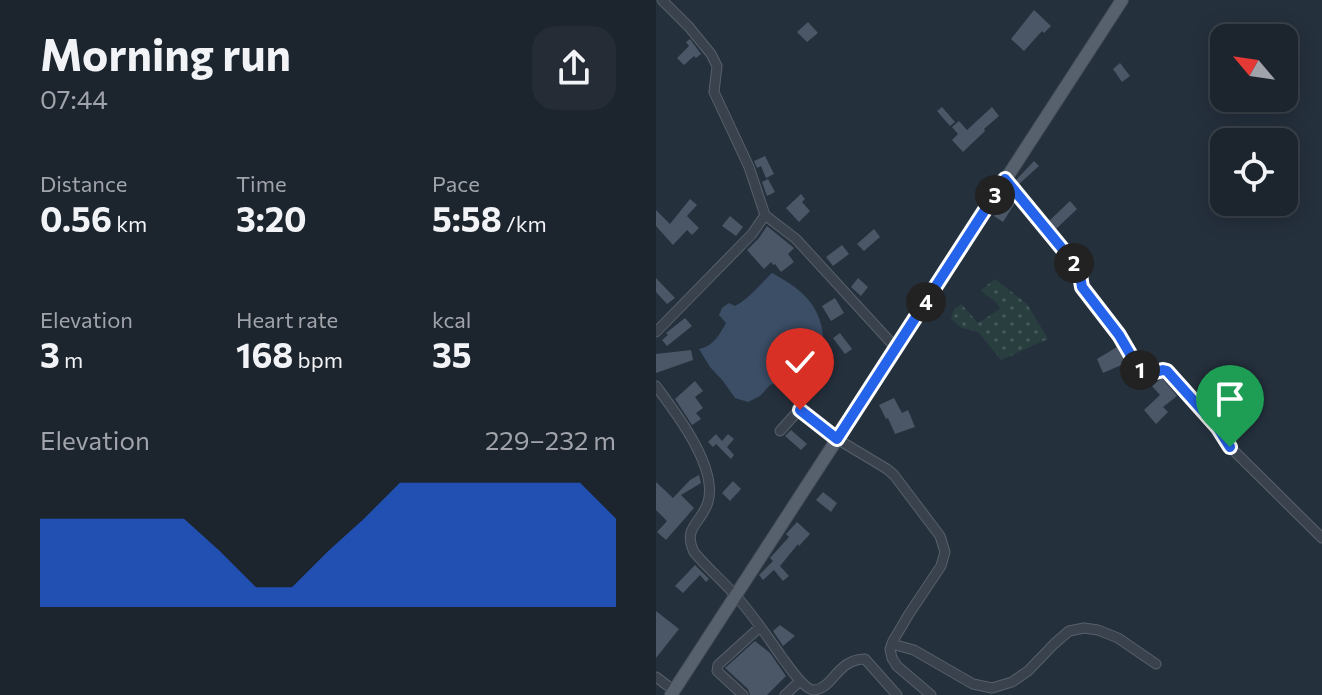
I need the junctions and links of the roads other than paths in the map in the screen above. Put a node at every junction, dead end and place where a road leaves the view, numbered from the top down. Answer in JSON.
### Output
{"nodes":[{"id":1,"x":1113,"y":0,"type":"edge"},
{"id":2,"x":1122,"y":0,"type":"edge"},
{"id":3,"x":664,"y":1,"type":"edge"},
{"id":4,"x":1005,"y":179,"type":"junction"},
{"id":5,"x":765,"y":215,"type":"junction"},
{"id":6,"x":656,"y":332,"type":"edge"},
{"id":7,"x":894,"y":344,"type":"junction"},
{"id":8,"x":656,"y":386,"type":"edge"},
{"id":9,"x":780,"y":431,"type":"dead end"},
{"id":10,"x":835,"y":437,"type":"junction"},
{"id":11,"x":1322,"y":538,"type":"edge"},
{"id":12,"x":733,"y":593,"type":"junction"},
{"id":13,"x":762,"y":630,"type":"junction"},
{"id":14,"x":892,"y":644,"type":"junction"},
{"id":15,"x":1156,"y":664,"type":"dead end"},
{"id":16,"x":656,"y":677,"type":"edge"},
{"id":17,"x":800,"y":681,"type":"junction"},
{"id":18,"x":667,"y":692,"type":"edge"},
{"id":19,"x":743,"y":695,"type":"edge"},
{"id":20,"x":785,"y":695,"type":"edge"},
{"id":21,"x":897,"y":695,"type":"edge"},
{"id":22,"x":931,"y":695,"type":"edge"}],
"edges":[{"from":1,"to":7,"type":"main road"},
{"from":2,"to":4,"type":"main road"},
{"from":3,"to":5,"type":"street"},
{"from":4,"to":7,"type":"main road"},
{"from":4,"to":11,"type":"street"},
{"from":5,"to":6,"type":"street"},
{"from":5,"to":7,"type":"street"},
{"from":7,"to":10,"type":"main road"},
{"from":8,"to":12,"type":"street"},
{"from":9,"to":10,"type":"street"},
{"from":10,"to":12,"type":"main road"},
{"from":10,"to":14,"type":"street"},
{"from":12,"to":13,"type":"street"},
{"from":12,"to":18,"type":"main road"},
{"from":13,"to":17,"type":"street"},
{"from":13,"to":19,"type":"street"},
{"from":14,"to":15,"type":"street"},
{"from":14,"to":22,"type":"street"},
{"from":16,"to":18,"type":"street"},
{"from":17,"to":20,"type":"street"},
{"from":17,"to":21,"type":"street"}]}
